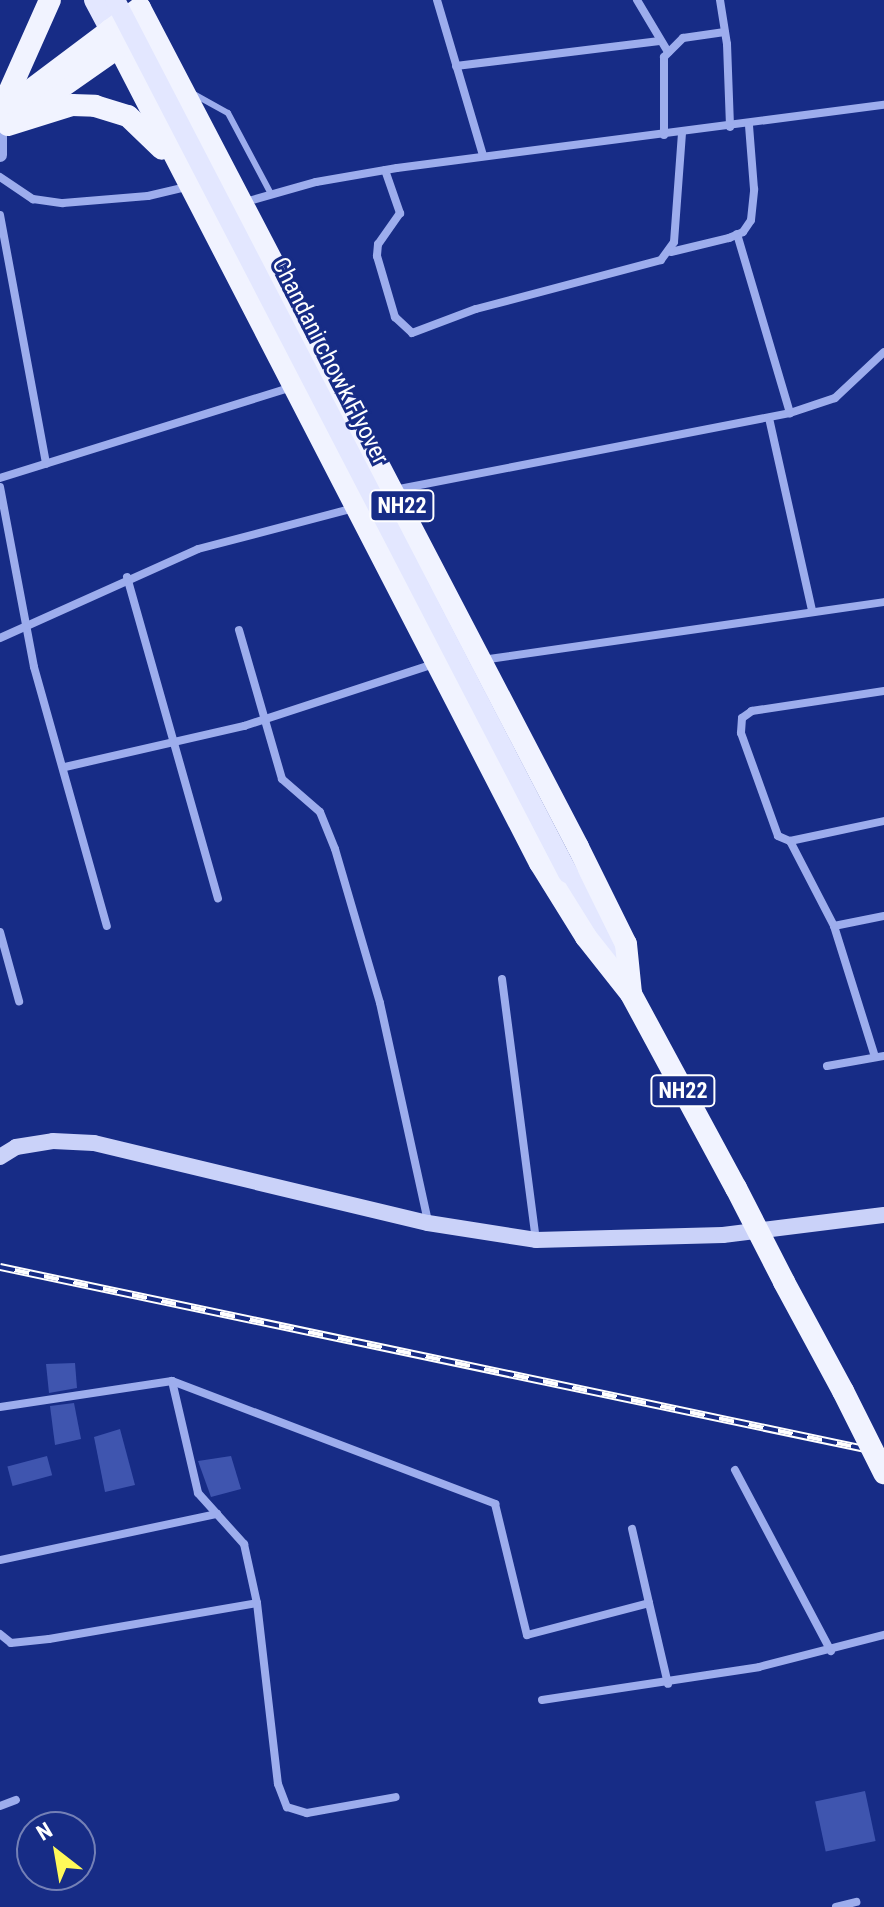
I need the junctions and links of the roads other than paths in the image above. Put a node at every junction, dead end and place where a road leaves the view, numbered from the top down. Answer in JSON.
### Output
{"nodes":[{"id":1,"x":50,"y":0,"type":"edge"},
{"id":2,"x":94,"y":0,"type":"edge"},
{"id":3,"x":115,"y":0,"type":"edge"},
{"id":4,"x":437,"y":0,"type":"edge"},
{"id":5,"x":637,"y":0,"type":"edge"},
{"id":6,"x":720,"y":0,"type":"edge"},
{"id":7,"x":142,"y":11,"type":"edge"},
{"id":8,"x":725,"y":32,"type":"junction"},
{"id":9,"x":114,"y":38,"type":"junction"},
{"id":10,"x":659,"y":41,"type":"junction"},
{"id":11,"x":668,"y":52,"type":"junction"},
{"id":12,"x":26,"y":60,"type":"junction"},
{"id":13,"x":456,"y":66,"type":"junction"},
{"id":14,"x":0,"y":88,"type":"edge"},
{"id":15,"x":183,"y":90,"type":"junction"},
{"id":16,"x":884,"y":105,"type":"edge"},
{"id":17,"x":2,"y":122,"type":"edge"},
{"id":18,"x":749,"y":125,"type":"junction"},
{"id":19,"x":730,"y":127,"type":"junction"},
{"id":20,"x":682,"y":133,"type":"junction"},
{"id":21,"x":664,"y":135,"type":"junction"},
{"id":22,"x":0,"y":155,"type":"edge"},
{"id":23,"x":483,"y":155,"type":"junction"},
{"id":24,"x":385,"y":170,"type":"junction"},
{"id":25,"x":0,"y":177,"type":"edge"},
{"id":26,"x":187,"y":180,"type":"junction"},
{"id":27,"x":271,"y":194,"type":"junction"},
{"id":28,"x":244,"y":202,"type":"junction"},
{"id":29,"x":0,"y":215,"type":"edge"},
{"id":30,"x":737,"y":234,"type":"junction"},
{"id":31,"x":671,"y":252,"type":"junction"},
{"id":32,"x":884,"y":352,"type":"edge"},
{"id":33,"x":292,"y":387,"type":"junction"},
{"id":34,"x":790,"y":413,"type":"junction"},
{"id":35,"x":769,"y":418,"type":"junction"},
{"id":36,"x":46,"y":464,"type":"junction"},
{"id":37,"x":0,"y":478,"type":"edge"},
{"id":38,"x":0,"y":487,"type":"edge"},
{"id":39,"x":393,"y":490,"type":"junction"},
{"id":40,"x":355,"y":508,"type":"junction"},
{"id":41,"x":127,"y":577,"type":"junction"},
{"id":42,"x":884,"y":602,"type":"edge"},
{"id":43,"x":812,"y":611,"type":"junction"},
{"id":44,"x":28,"y":625,"type":"junction"},
{"id":45,"x":239,"y":630,"type":"dead end"},
{"id":46,"x":0,"y":638,"type":"edge"},
{"id":47,"x":482,"y":660,"type":"junction"},
{"id":48,"x":436,"y":663,"type":"junction"},
{"id":49,"x":884,"y":691,"type":"edge"},
{"id":50,"x":264,"y":720,"type":"junction"},
{"id":51,"x":177,"y":740,"type":"junction"},
{"id":52,"x":65,"y":767,"type":"junction"},
{"id":53,"x":884,"y":821,"type":"edge"},
{"id":54,"x":790,"y":841,"type":"junction"},
{"id":55,"x":218,"y":898,"type":"dead end"},
{"id":56,"x":884,"y":916,"type":"edge"},
{"id":57,"x":107,"y":926,"type":"dead end"},
{"id":58,"x":834,"y":926,"type":"junction"},
{"id":59,"x":0,"y":932,"type":"edge"},
{"id":60,"x":502,"y":979,"type":"dead end"},
{"id":61,"x":631,"y":994,"type":"junction"},
{"id":62,"x":19,"y":1001,"type":"dead end"},
{"id":63,"x":880,"y":1056,"type":"edge"},
{"id":64,"x":827,"y":1066,"type":"dead end"},
{"id":65,"x":0,"y":1157,"type":"edge"},
{"id":66,"x":884,"y":1215,"type":"edge"},
{"id":67,"x":428,"y":1223,"type":"junction"},
{"id":68,"x":536,"y":1240,"type":"junction"},
{"id":69,"x":172,"y":1381,"type":"junction"},
{"id":70,"x":0,"y":1407,"type":"edge"},
{"id":71,"x":735,"y":1470,"type":"dead end"},
{"id":72,"x":884,"y":1473,"type":"edge"},
{"id":73,"x":217,"y":1514,"type":"junction"},
{"id":74,"x":632,"y":1529,"type":"dead end"},
{"id":75,"x":0,"y":1560,"type":"edge"},
{"id":76,"x":257,"y":1603,"type":"junction"},
{"id":77,"x":649,"y":1603,"type":"junction"},
{"id":78,"x":0,"y":1634,"type":"edge"},
{"id":79,"x":884,"y":1635,"type":"edge"},
{"id":80,"x":831,"y":1651,"type":"junction"},
{"id":81,"x":668,"y":1684,"type":"junction"},
{"id":82,"x":542,"y":1700,"type":"dead end"},
{"id":83,"x":396,"y":1797,"type":"dead end"},
{"id":84,"x":16,"y":1800,"type":"dead end"},
{"id":85,"x":0,"y":1806,"type":"edge"},
{"id":86,"x":856,"y":1902,"type":"dead end"},
{"id":87,"x":836,"y":1907,"type":"edge"}],
"edges":[{"from":1,"to":12,"type":"highway"},
{"from":2,"to":9,"type":"main road"},
{"from":3,"to":61,"type":"main road","name":"Chandani chowk Flyover","bridge":true},
{"from":4,"to":13,"type":"street"},
{"from":5,"to":10,"type":"street"},
{"from":6,"to":8,"type":"street"},
{"from":7,"to":9,"type":"highway"},
{"from":7,"to":15,"type":"highway","number":"NH22"},
{"from":8,"to":11,"type":"street"},
{"from":8,"to":19,"type":"street"},
{"from":9,"to":17,"type":"highway"},
{"from":9,"to":26,"type":"highway","number":"NH22"},
{"from":10,"to":11,"type":"street"},
{"from":10,"to":13,"type":"street"},
{"from":11,"to":21,"type":"street"},
{"from":12,"to":14,"type":"street"},
{"from":12,"to":17,"type":"highway"},
{"from":13,"to":23,"type":"street"},
{"from":15,"to":27,"type":"lane"},
{"from":15,"to":28,"type":"highway","number":"NH22"},
{"from":16,"to":18,"type":"street"},
{"from":17,"to":22,"type":"street"},
{"from":17,"to":26,"type":"highway"},
{"from":18,"to":19,"type":"street"},
{"from":18,"to":30,"type":"street"},
{"from":19,"to":20,"type":"street"},
{"from":20,"to":21,"type":"street"},
{"from":20,"to":31,"type":"street"},
{"from":21,"to":23,"type":"street"},
{"from":23,"to":24,"type":"street"},
{"from":24,"to":27,"type":"street"},
{"from":24,"to":31,"type":"street"},
{"from":25,"to":26,"type":"street"},
{"from":26,"to":33,"type":"highway","number":"NH22"},
{"from":27,"to":28,"type":"street"},
{"from":28,"to":39,"type":"highway","number":"NH22"},
{"from":29,"to":36,"type":"street"},
{"from":30,"to":31,"type":"street"},
{"from":30,"to":34,"type":"street"},
{"from":32,"to":34,"type":"street"},
{"from":33,"to":36,"type":"street"},
{"from":33,"to":40,"type":"highway","number":"NH22"},
{"from":34,"to":35,"type":"street"},
{"from":35,"to":39,"type":"street"},
{"from":35,"to":43,"type":"street"},
{"from":36,"to":37,"type":"street"},
{"from":38,"to":44,"type":"street"},
{"from":39,"to":47,"type":"highway","number":"NH22"},
{"from":40,"to":41,"type":"street"},
{"from":40,"to":48,"type":"highway","number":"NH22"},
{"from":41,"to":44,"type":"street"},
{"from":41,"to":51,"type":"street"},
{"from":42,"to":43,"type":"street"},
{"from":43,"to":47,"type":"street"},
{"from":44,"to":46,"type":"street"},
{"from":44,"to":52,"type":"street"},
{"from":45,"to":50,"type":"street"},
{"from":47,"to":61,"type":"highway","number":"NH22"},
{"from":48,"to":50,"type":"street"},
{"from":48,"to":61,"type":"highway","number":"NH22"},
{"from":49,"to":54,"type":"street"},
{"from":50,"to":51,"type":"street"},
{"from":50,"to":67,"type":"street"},
{"from":51,"to":52,"type":"street"},
{"from":51,"to":55,"type":"street"},
{"from":52,"to":57,"type":"street"},
{"from":53,"to":54,"type":"street"},
{"from":54,"to":58,"type":"street"},
{"from":56,"to":58,"type":"street"},
{"from":58,"to":63,"type":"street"},
{"from":59,"to":62,"type":"street"},
{"from":60,"to":68,"type":"street"},
{"from":61,"to":72,"type":"highway","number":"NH22","bridge":true},
{"from":63,"to":64,"type":"street"},
{"from":65,"to":67,"type":"main road"},
{"from":66,"to":68,"type":"main road"},
{"from":67,"to":68,"type":"main road"},
{"from":69,"to":70,"type":"street"},
{"from":69,"to":73,"type":"street"},
{"from":69,"to":77,"type":"street"},
{"from":71,"to":80,"type":"street"},
{"from":73,"to":75,"type":"street"},
{"from":73,"to":76,"type":"street"},
{"from":74,"to":77,"type":"street"},
{"from":76,"to":78,"type":"street"},
{"from":76,"to":83,"type":"street"},
{"from":77,"to":81,"type":"street"},
{"from":79,"to":80,"type":"street"},
{"from":80,"to":81,"type":"street"},
{"from":81,"to":82,"type":"street"},
{"from":84,"to":85,"type":"street"},
{"from":86,"to":87,"type":"street"}]}
